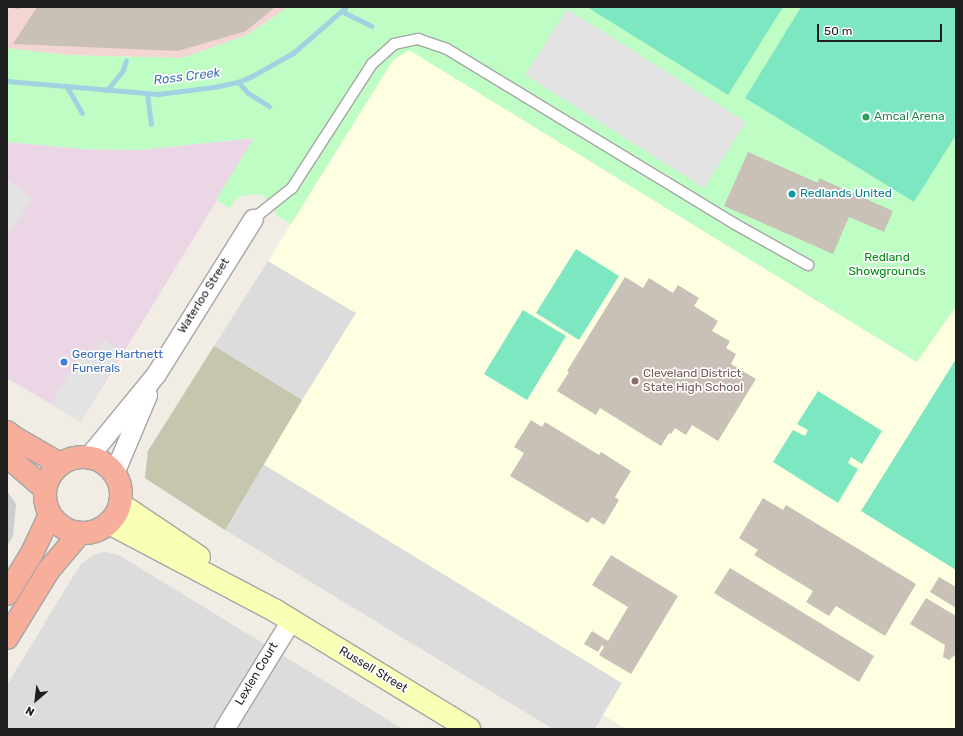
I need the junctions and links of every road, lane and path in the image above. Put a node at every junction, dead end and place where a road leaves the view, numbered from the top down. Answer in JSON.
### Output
{"nodes":[{"id":1,"x":253,"y":219,"type":"joint"},
{"id":2,"x":808,"y":265,"type":"dead end"},
{"id":3,"x":156,"y":374,"type":"junction"},
{"id":4,"x":7,"y":432,"type":"edge"},
{"id":5,"x":7,"y":456,"type":"edge"},
{"id":6,"x":88,"y":457,"type":"junction"},
{"id":7,"x":60,"y":464,"type":"junction"},
{"id":8,"x":114,"y":473,"type":"junction"},
{"id":9,"x":45,"y":489,"type":"junction"},
{"id":10,"x":120,"y":504,"type":"junction"},
{"id":11,"x":50,"y":515,"type":"junction"},
{"id":12,"x":109,"y":523,"type":"junction"},
{"id":13,"x":80,"y":533,"type":"junction"},
{"id":14,"x":7,"y":594,"type":"edge"},
{"id":15,"x":283,"y":615,"type":"junction"},
{"id":16,"x":7,"y":638,"type":"edge"},
{"id":17,"x":224,"y":729,"type":"edge"},
{"id":18,"x":469,"y":729,"type":"edge"}],
"edges":[{"from":1,"to":2,"type":"lane"},
{"from":1,"to":3,"type":"street","name":"Waterloo Street"},
{"from":3,"to":6,"type":"street","name":"Waterloo Street"},
{"from":3,"to":8,"type":"street","name":"Waterloo Street"},
{"from":4,"to":7,"type":"highway"},
{"from":5,"to":9,"type":"highway"},
{"from":6,"to":7,"type":"highway"},
{"from":6,"to":8,"type":"highway"},
{"from":7,"to":9,"type":"highway"},
{"from":8,"to":10,"type":"highway"},
{"from":9,"to":11,"type":"highway"},
{"from":10,"to":12,"type":"highway"},
{"from":10,"to":15,"type":"main road","name":"Russell Street"},
{"from":11,"to":13,"type":"highway"},
{"from":11,"to":14,"type":"highway"},
{"from":12,"to":13,"type":"highway"},
{"from":12,"to":15,"type":"main road","name":"Russell Street"},
{"from":13,"to":16,"type":"highway"},
{"from":15,"to":17,"type":"street","name":"Lexlen Court"},
{"from":15,"to":18,"type":"main road","name":"Russell Street"}]}
